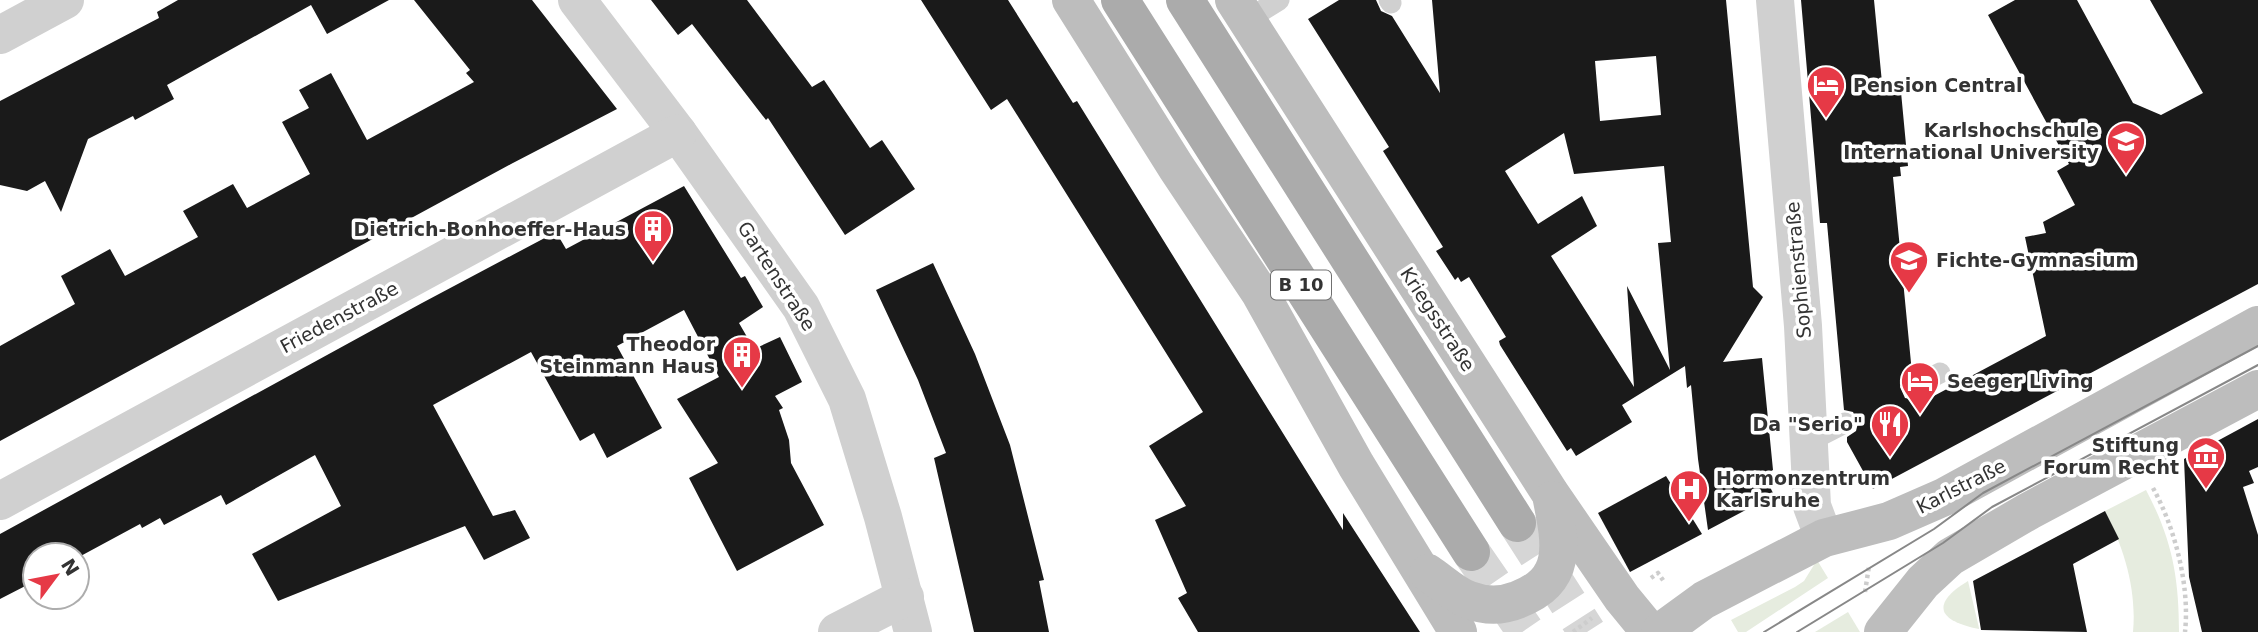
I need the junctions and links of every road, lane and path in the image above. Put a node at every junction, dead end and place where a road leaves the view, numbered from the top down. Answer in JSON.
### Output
{"nodes":[{"id":1,"x":65,"y":0,"type":"edge"},
{"id":2,"x":577,"y":0,"type":"edge"},
{"id":3,"x":1071,"y":0,"type":"edge"},
{"id":4,"x":1120,"y":0,"type":"edge"},
{"id":5,"x":1185,"y":0,"type":"edge"},
{"id":6,"x":1279,"y":0,"type":"edge"},
{"id":7,"x":1775,"y":0,"type":"edge"},
{"id":8,"x":1241,"y":10,"type":"edge"},
{"id":9,"x":0,"y":35,"type":"edge"},
{"id":10,"x":678,"y":133,"type":"junction"},
{"id":11,"x":2258,"y":325,"type":"edge"},
{"id":12,"x":1940,"y":373,"type":"dead end"},
{"id":13,"x":1913,"y":387,"type":"dead end"},
{"id":14,"x":2258,"y":389,"type":"edge"},
{"id":15,"x":1845,"y":423,"type":"dead end"},
{"id":16,"x":1810,"y":441,"type":"junction"},
{"id":17,"x":2134,"y":456,"type":"junction"},
{"id":18,"x":1550,"y":493,"type":"junction"},
{"id":19,"x":0,"y":501,"type":"edge"},
{"id":20,"x":1517,"y":523,"type":"tunnel mouth"},
{"id":21,"x":1824,"y":538,"type":"junction"},
{"id":22,"x":1471,"y":552,"type":"tunnel mouth"},
{"id":23,"x":1871,"y":562,"type":"dead end"},
{"id":24,"x":1420,"y":568,"type":"junction"},
{"id":25,"x":909,"y":614,"type":"edge"},
{"id":26,"x":1873,"y":617,"type":"edge"},
{"id":27,"x":837,"y":632,"type":"edge"},
{"id":28,"x":1458,"y":632,"type":"edge"},
{"id":29,"x":1650,"y":632,"type":"edge"},
{"id":30,"x":1660,"y":632,"type":"edge"},
{"id":31,"x":2185,"y":632,"type":"edge"}],
"edges":[{"from":1,"to":9,"type":"street"},
{"from":2,"to":10,"type":"street","name":"Gartenstraße"},
{"from":3,"to":24,"type":"main road"},
{"from":4,"to":22,"type":"main road","number":"B 10"},
{"from":5,"to":20,"type":"main road","number":"B 10"},
{"from":6,"to":8,"type":"lane"},
{"from":7,"to":16,"type":"street","name":"Sophienstraße"},
{"from":8,"to":18,"type":"main road","name":"Kriegsstraße"},
{"from":10,"to":19,"type":"street","name":"Friedenstraße"},
{"from":10,"to":25,"type":"street","name":"Gartenstraße"},
{"from":11,"to":21,"type":"main road","name":"Karlstraße"},
{"from":12,"to":13,"type":"lane"},
{"from":14,"to":17,"type":"main road"},
{"from":15,"to":16,"type":"lane"},
{"from":16,"to":21,"type":"street","name":"Sophienstraße"},
{"from":17,"to":26,"type":"main road"},
{"from":17,"to":31,"type":"path"},
{"from":18,"to":24,"type":"main road"},
{"from":18,"to":29,"type":"main road","name":"Kriegsstraße"},
{"from":21,"to":30,"type":"main road","name":"Karlstraße"},
{"from":23,"to":26,"type":"path"},
{"from":24,"to":28,"type":"main road"},
{"from":25,"to":27,"type":"street"}]}
